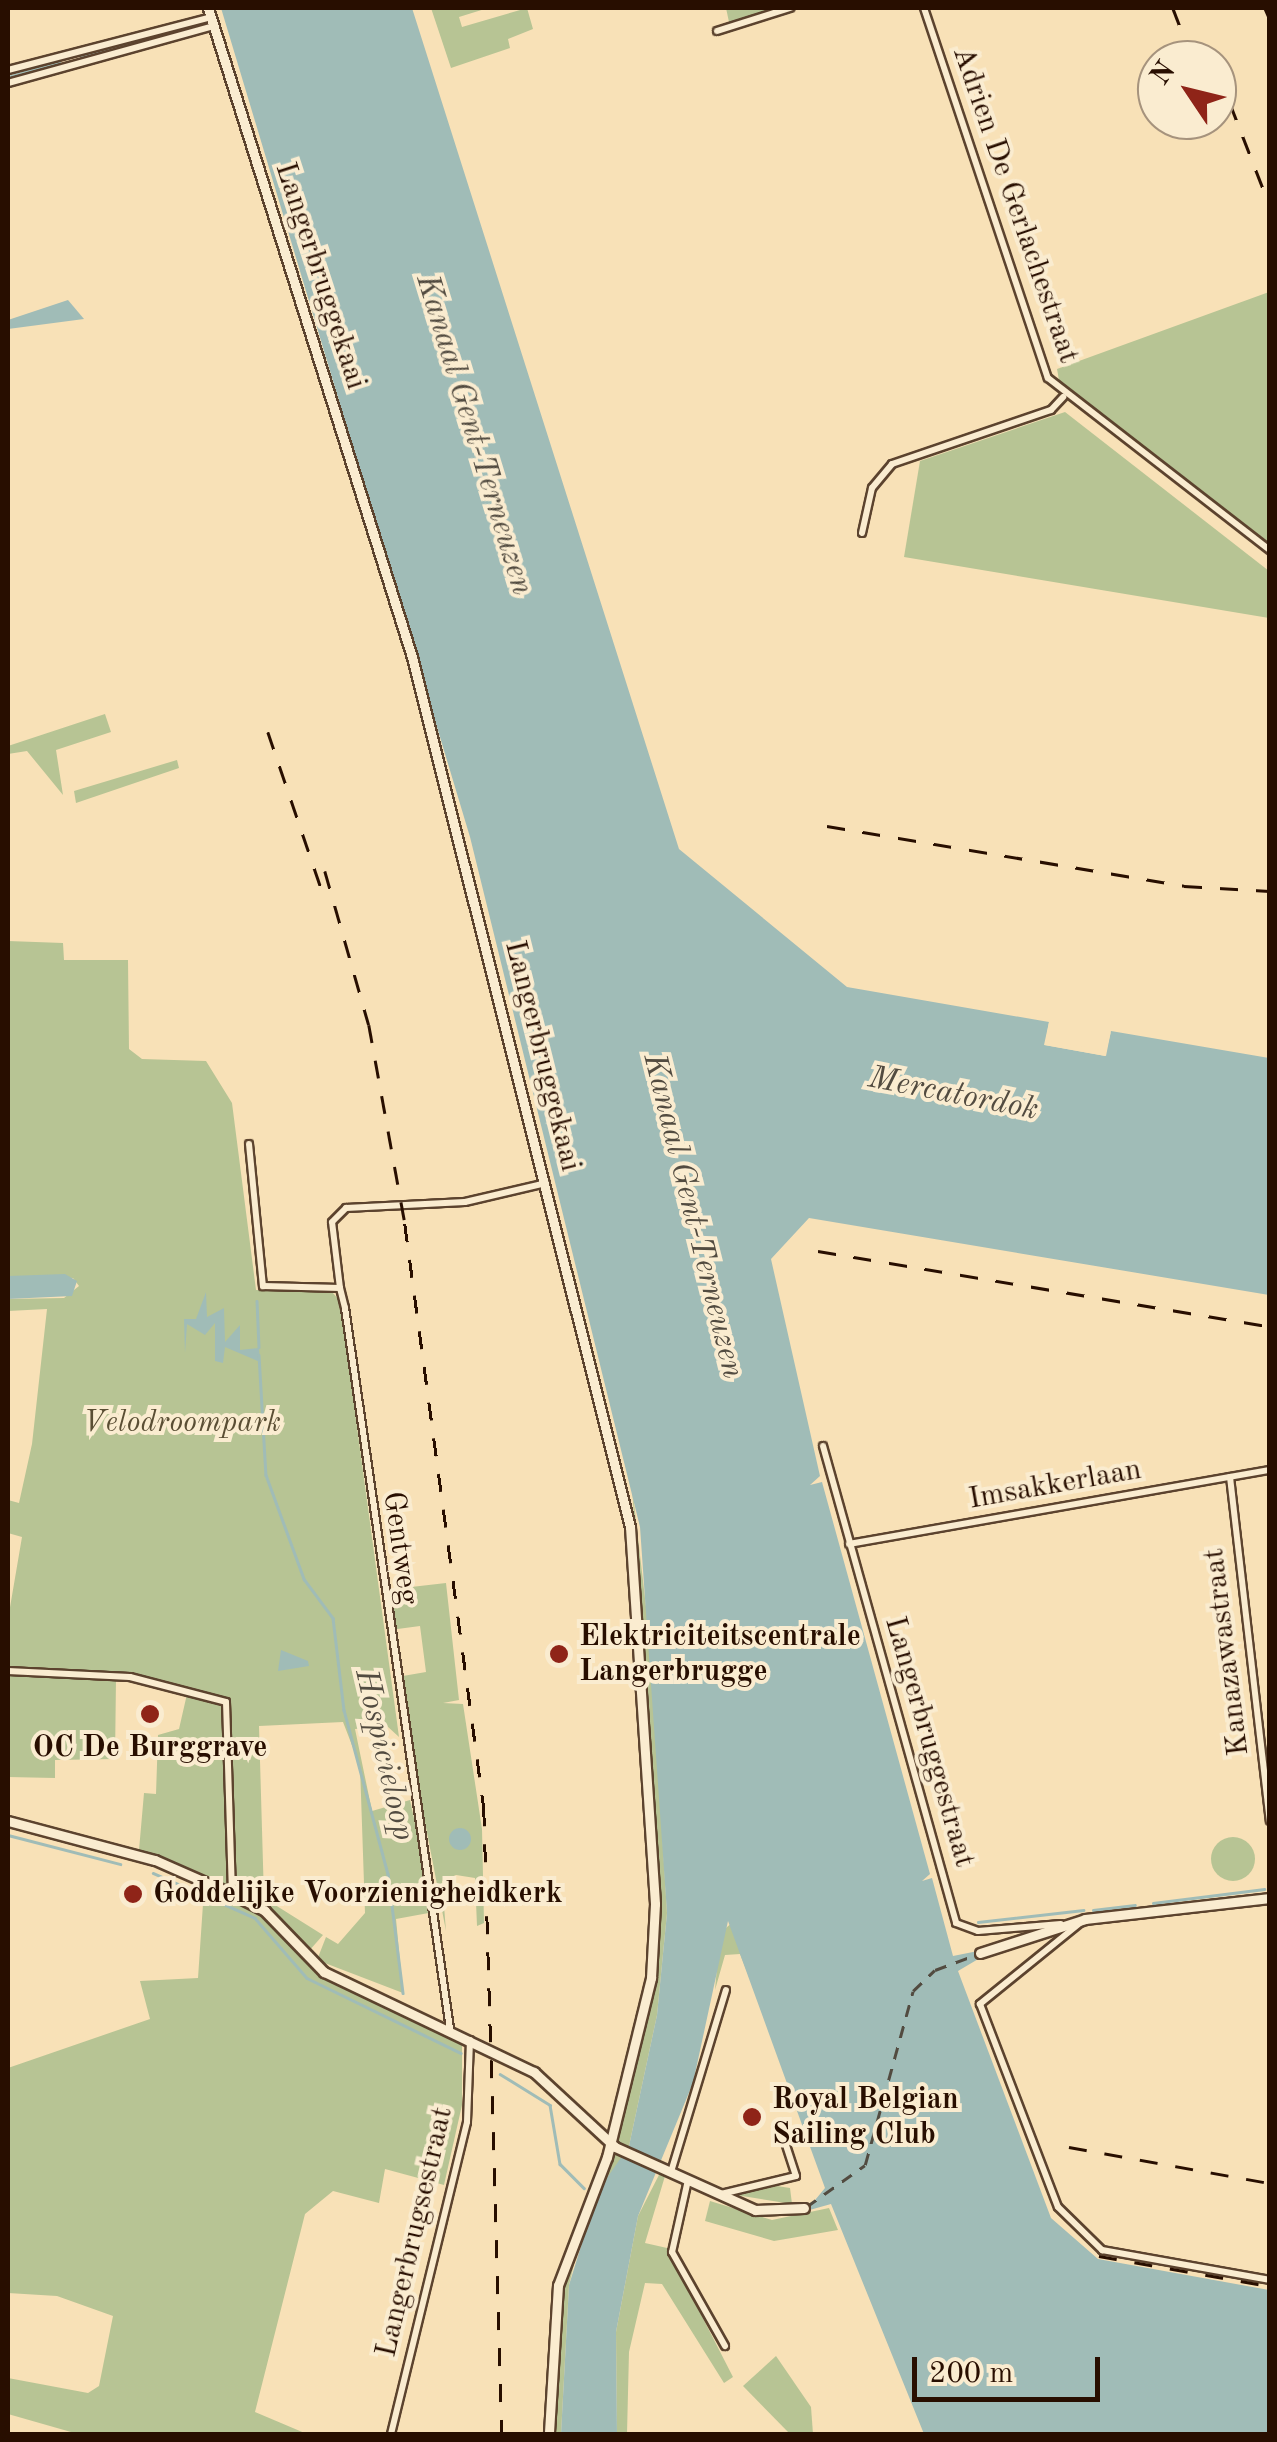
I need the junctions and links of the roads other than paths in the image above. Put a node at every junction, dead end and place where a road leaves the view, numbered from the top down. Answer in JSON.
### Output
{"nodes":[{"id":1,"x":790,"y":8,"type":"edge"},
{"id":2,"x":924,"y":8,"type":"edge"},
{"id":3,"x":211,"y":17,"type":"edge"},
{"id":4,"x":717,"y":31,"type":"dead end"},
{"id":5,"x":8,"y":70,"type":"edge"},
{"id":6,"x":8,"y":82,"type":"edge"},
{"id":7,"x":1062,"y":396,"type":"junction"},
{"id":8,"x":862,"y":533,"type":"dead end"},
{"id":9,"x":1270,"y":550,"type":"edge"},
{"id":10,"x":249,"y":1144,"type":"dead end"},
{"id":11,"x":548,"y":1183,"type":"junction"},
{"id":12,"x":340,"y":1288,"type":"junction"},
{"id":13,"x":823,"y":1446,"type":"dead end"},
{"id":14,"x":1270,"y":1470,"type":"edge"},
{"id":15,"x":1230,"y":1477,"type":"junction"},
{"id":16,"x":849,"y":1544,"type":"junction"},
{"id":17,"x":8,"y":1671,"type":"edge"},
{"id":18,"x":8,"y":1820,"type":"edge"},
{"id":19,"x":1270,"y":1821,"type":"edge"},
{"id":20,"x":232,"y":1894,"type":"junction"},
{"id":21,"x":1270,"y":1898,"type":"edge"},
{"id":22,"x":1086,"y":1919,"type":"junction"},
{"id":23,"x":1061,"y":1924,"type":"junction"},
{"id":24,"x":980,"y":1953,"type":"dead end"},
{"id":25,"x":726,"y":1990,"type":"dead end"},
{"id":26,"x":450,"y":2029,"type":"junction"},
{"id":27,"x":470,"y":2038,"type":"junction"},
{"id":28,"x":610,"y":2142,"type":"junction"},
{"id":29,"x":786,"y":2142,"type":"dead end"},
{"id":30,"x":667,"y":2171,"type":"junction"},
{"id":31,"x":688,"y":2180,"type":"junction"},
{"id":32,"x":720,"y":2195,"type":"junction"},
{"id":33,"x":804,"y":2208,"type":"dead end"},
{"id":34,"x":1270,"y":2280,"type":"edge"},
{"id":35,"x":725,"y":2346,"type":"dead end"},
{"id":36,"x":391,"y":2434,"type":"edge"},
{"id":37,"x":550,"y":2434,"type":"edge"}],
"edges":[{"from":1,"to":4,"type":"street"},
{"from":2,"to":7,"type":"street","name":"Adrien De Gerlachestraat"},
{"from":3,"to":5,"type":"street"},
{"from":3,"to":6,"type":"street"},
{"from":3,"to":11,"type":"main road","name":"Langerbruggekaai"},
{"from":7,"to":8,"type":"street"},
{"from":7,"to":9,"type":"street","name":"Adrien De Gerlachestraat"},
{"from":10,"to":12,"type":"street"},
{"from":11,"to":12,"type":"street","name":"Gentweg"},
{"from":11,"to":28,"type":"main road","name":"Langerbruggekaai"},
{"from":12,"to":26,"type":"street","name":"Gentweg"},
{"from":13,"to":16,"type":"street","name":"Langerbruggestraat"},
{"from":14,"to":15,"type":"street","name":"Imsakkerlaan"},
{"from":15,"to":16,"type":"street","name":"Imsakkerlaan"},
{"from":15,"to":19,"type":"street","name":"Kanazawastraat"},
{"from":16,"to":23,"type":"street","name":"Langerbruggestraat"},
{"from":17,"to":20,"type":"street"},
{"from":18,"to":20,"type":"main road"},
{"from":20,"to":26,"type":"main road"},
{"from":21,"to":22,"type":"main road","name":"Langerbruggestraat"},
{"from":22,"to":23,"type":"main road","name":"Langerbruggestraat"},
{"from":22,"to":34,"type":"street"},
{"from":23,"to":24,"type":"main road"},
{"from":25,"to":30,"type":"street"},
{"from":26,"to":27,"type":"main road"},
{"from":27,"to":28,"type":"main road"},
{"from":27,"to":36,"type":"street","name":"Langerbrugsestraat"},
{"from":28,"to":30,"type":"main road"},
{"from":28,"to":37,"type":"main road","name":"Langerbruggekaai"},
{"from":29,"to":32,"type":"street"},
{"from":30,"to":31,"type":"main road"},
{"from":31,"to":32,"type":"main road"},
{"from":31,"to":35,"type":"street"},
{"from":32,"to":33,"type":"main road"}]}
